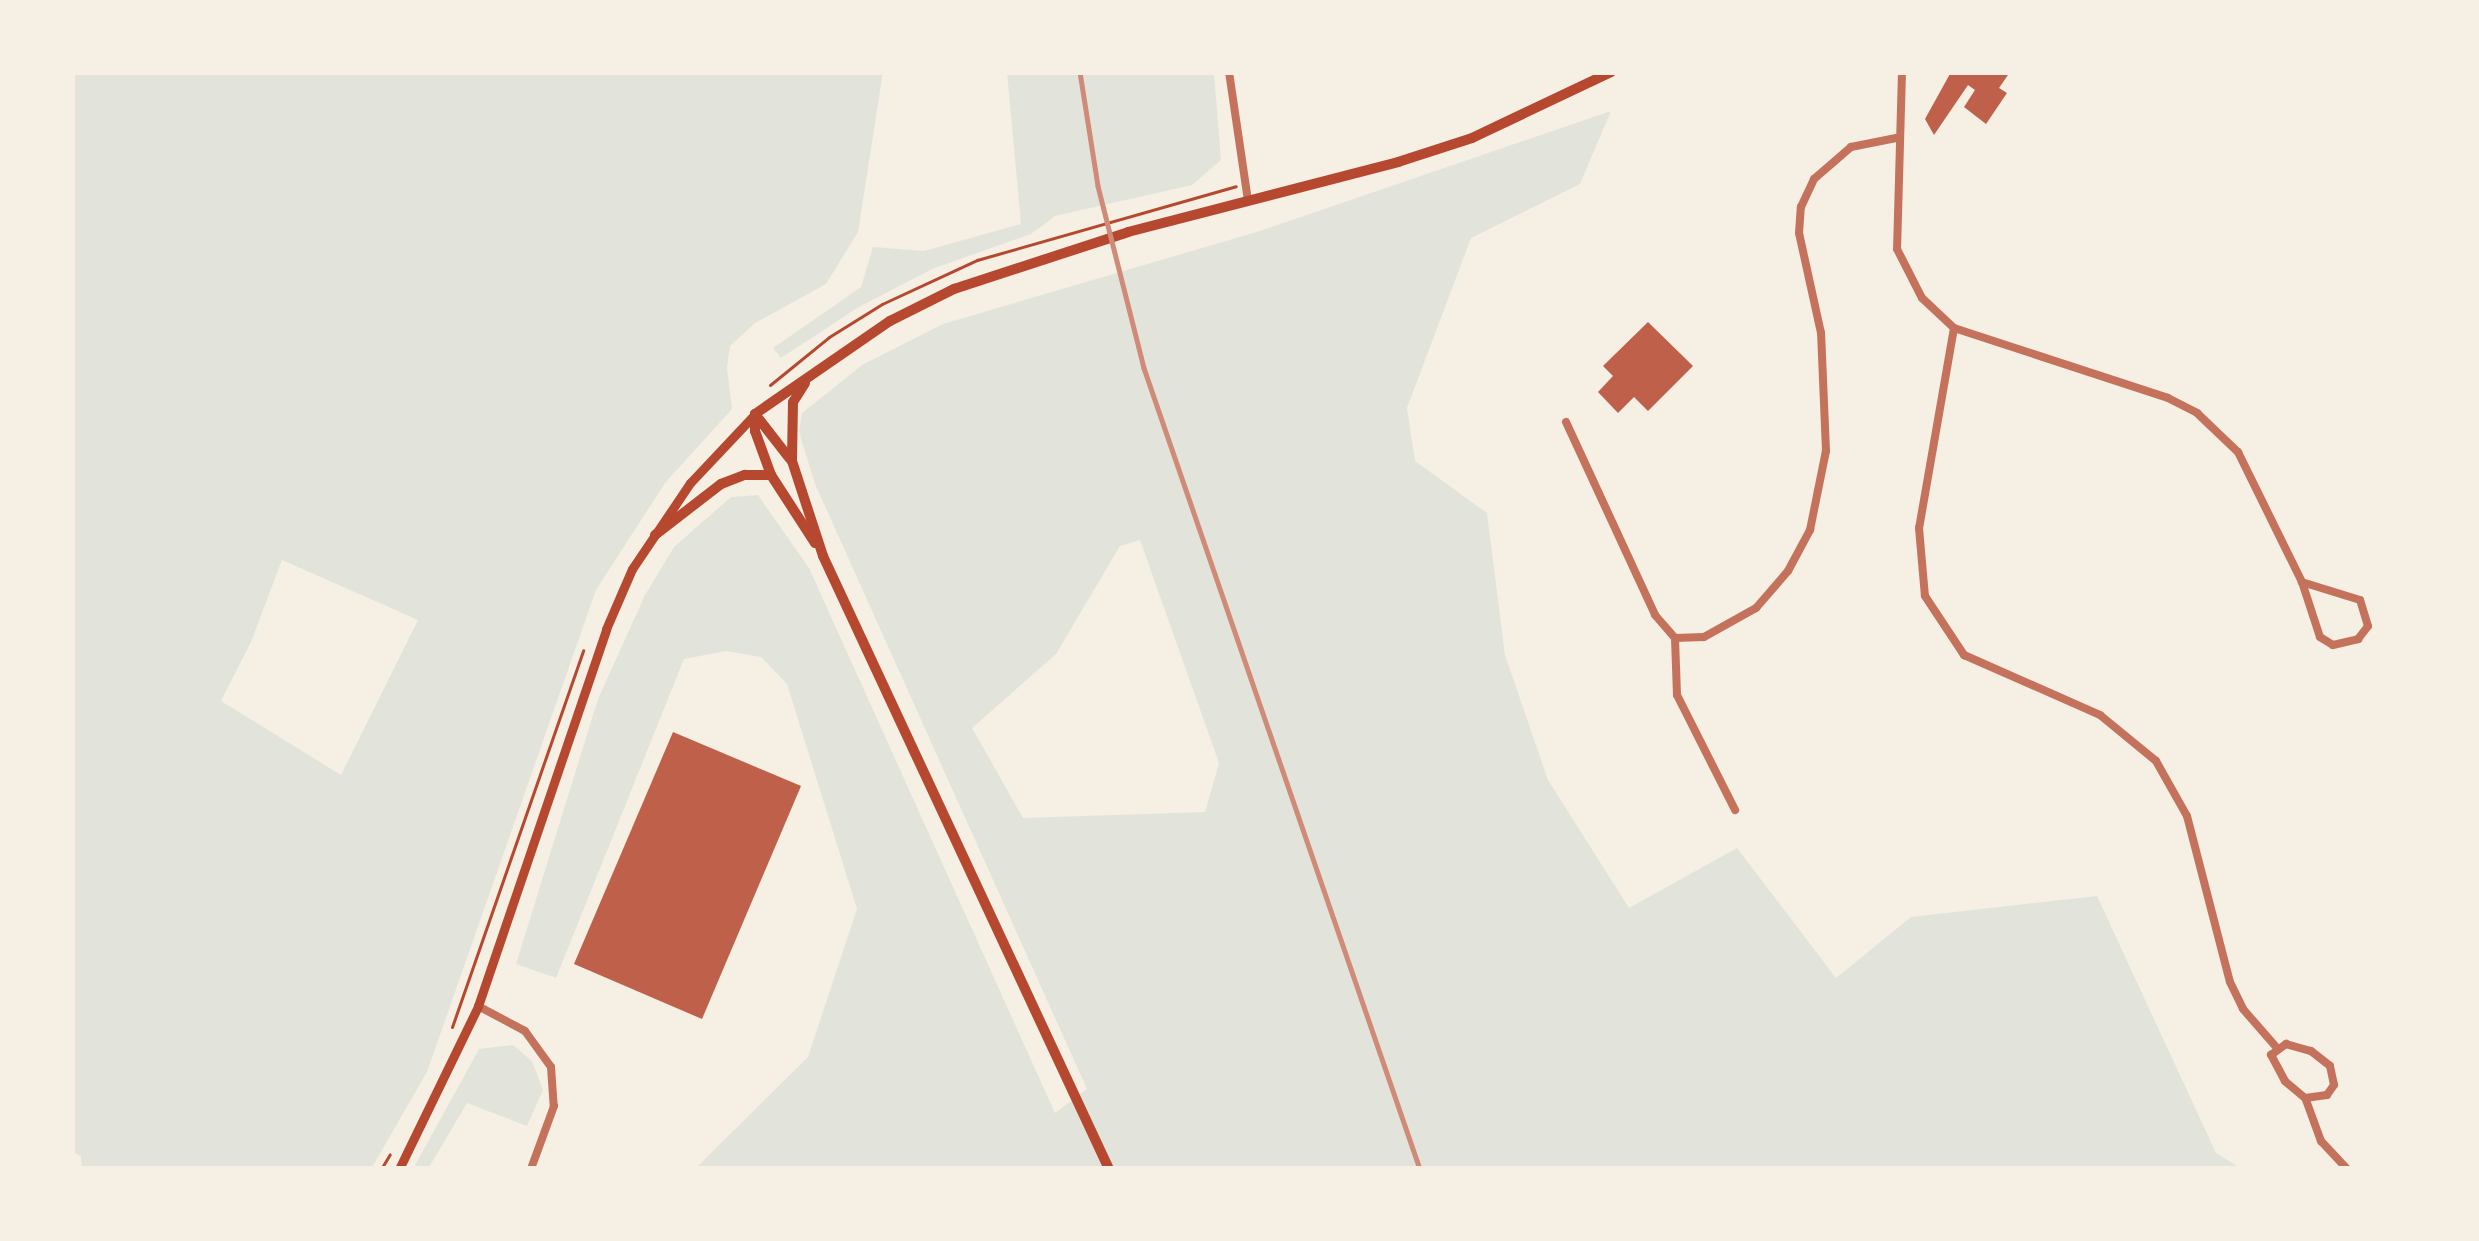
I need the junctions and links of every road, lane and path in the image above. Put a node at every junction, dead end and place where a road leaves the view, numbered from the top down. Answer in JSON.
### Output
{"nodes":[{"id":1,"x":1229,"y":72,"type":"edge"},
{"id":2,"x":1612,"y":72,"type":"edge"},
{"id":3,"x":1902,"y":72,"type":"edge"},
{"id":4,"x":1896,"y":138,"type":"junction"},
{"id":5,"x":1243,"y":184,"type":"junction"},
{"id":6,"x":1248,"y":200,"type":"junction"},
{"id":7,"x":1954,"y":328,"type":"junction"},
{"id":8,"x":824,"y":364,"type":"junction"},
{"id":9,"x":766,"y":388,"type":"dead end"},
{"id":10,"x":755,"y":414,"type":"junction"},
{"id":11,"x":1566,"y":422,"type":"dead end"},
{"id":12,"x":792,"y":461,"type":"junction"},
{"id":13,"x":771,"y":475,"type":"junction"},
{"id":14,"x":655,"y":535,"type":"junction"},
{"id":15,"x":823,"y":556,"type":"junction"},
{"id":16,"x":2302,"y":582,"type":"junction"},
{"id":17,"x":1675,"y":638,"type":"junction"},
{"id":18,"x":587,"y":640,"type":"dead end"},
{"id":19,"x":1735,"y":810,"type":"dead end"},
{"id":20,"x":478,"y":1006,"type":"junction"},
{"id":21,"x":445,"y":1042,"type":"dead end"},
{"id":22,"x":2276,"y":1047,"type":"junction"},
{"id":23,"x":2306,"y":1098,"type":"junction"},
{"id":24,"x":391,"y":1152,"type":"dead end"},
{"id":25,"x":381,"y":1169,"type":"edge"},
{"id":26,"x":399,"y":1169,"type":"edge"},
{"id":27,"x":531,"y":1169,"type":"edge"},
{"id":28,"x":1109,"y":1169,"type":"edge"},
{"id":29,"x":2347,"y":1169,"type":"edge"}],
"edges":[{"from":1,"to":5,"type":"street"},
{"from":2,"to":6,"type":"main road"},
{"from":3,"to":4,"type":"street"},
{"from":4,"to":7,"type":"street"},
{"from":4,"to":17,"type":"street"},
{"from":5,"to":6,"type":"street"},
{"from":5,"to":9,"type":"path"},
{"from":6,"to":8,"type":"main road"},
{"from":7,"to":16,"type":"street"},
{"from":7,"to":22,"type":"street"},
{"from":8,"to":10,"type":"main road"},
{"from":8,"to":12,"type":"main road"},
{"from":10,"to":12,"type":"main road"},
{"from":10,"to":13,"type":"main road"},
{"from":10,"to":14,"type":"main road"},
{"from":11,"to":17,"type":"street"},
{"from":12,"to":15,"type":"main road"},
{"from":13,"to":14,"type":"main road"},
{"from":13,"to":15,"type":"main road"},
{"from":14,"to":20,"type":"main road"},
{"from":15,"to":28,"type":"main road"},
{"from":16,"to":16,"type":"street"},
{"from":17,"to":19,"type":"street"},
{"from":18,"to":21,"type":"path"},
{"from":20,"to":26,"type":"main road"},
{"from":20,"to":27,"type":"street"},
{"from":22,"to":23,"type":"street"},
{"from":22,"to":23,"type":"street"},
{"from":23,"to":29,"type":"street"},
{"from":24,"to":25,"type":"path"}]}
